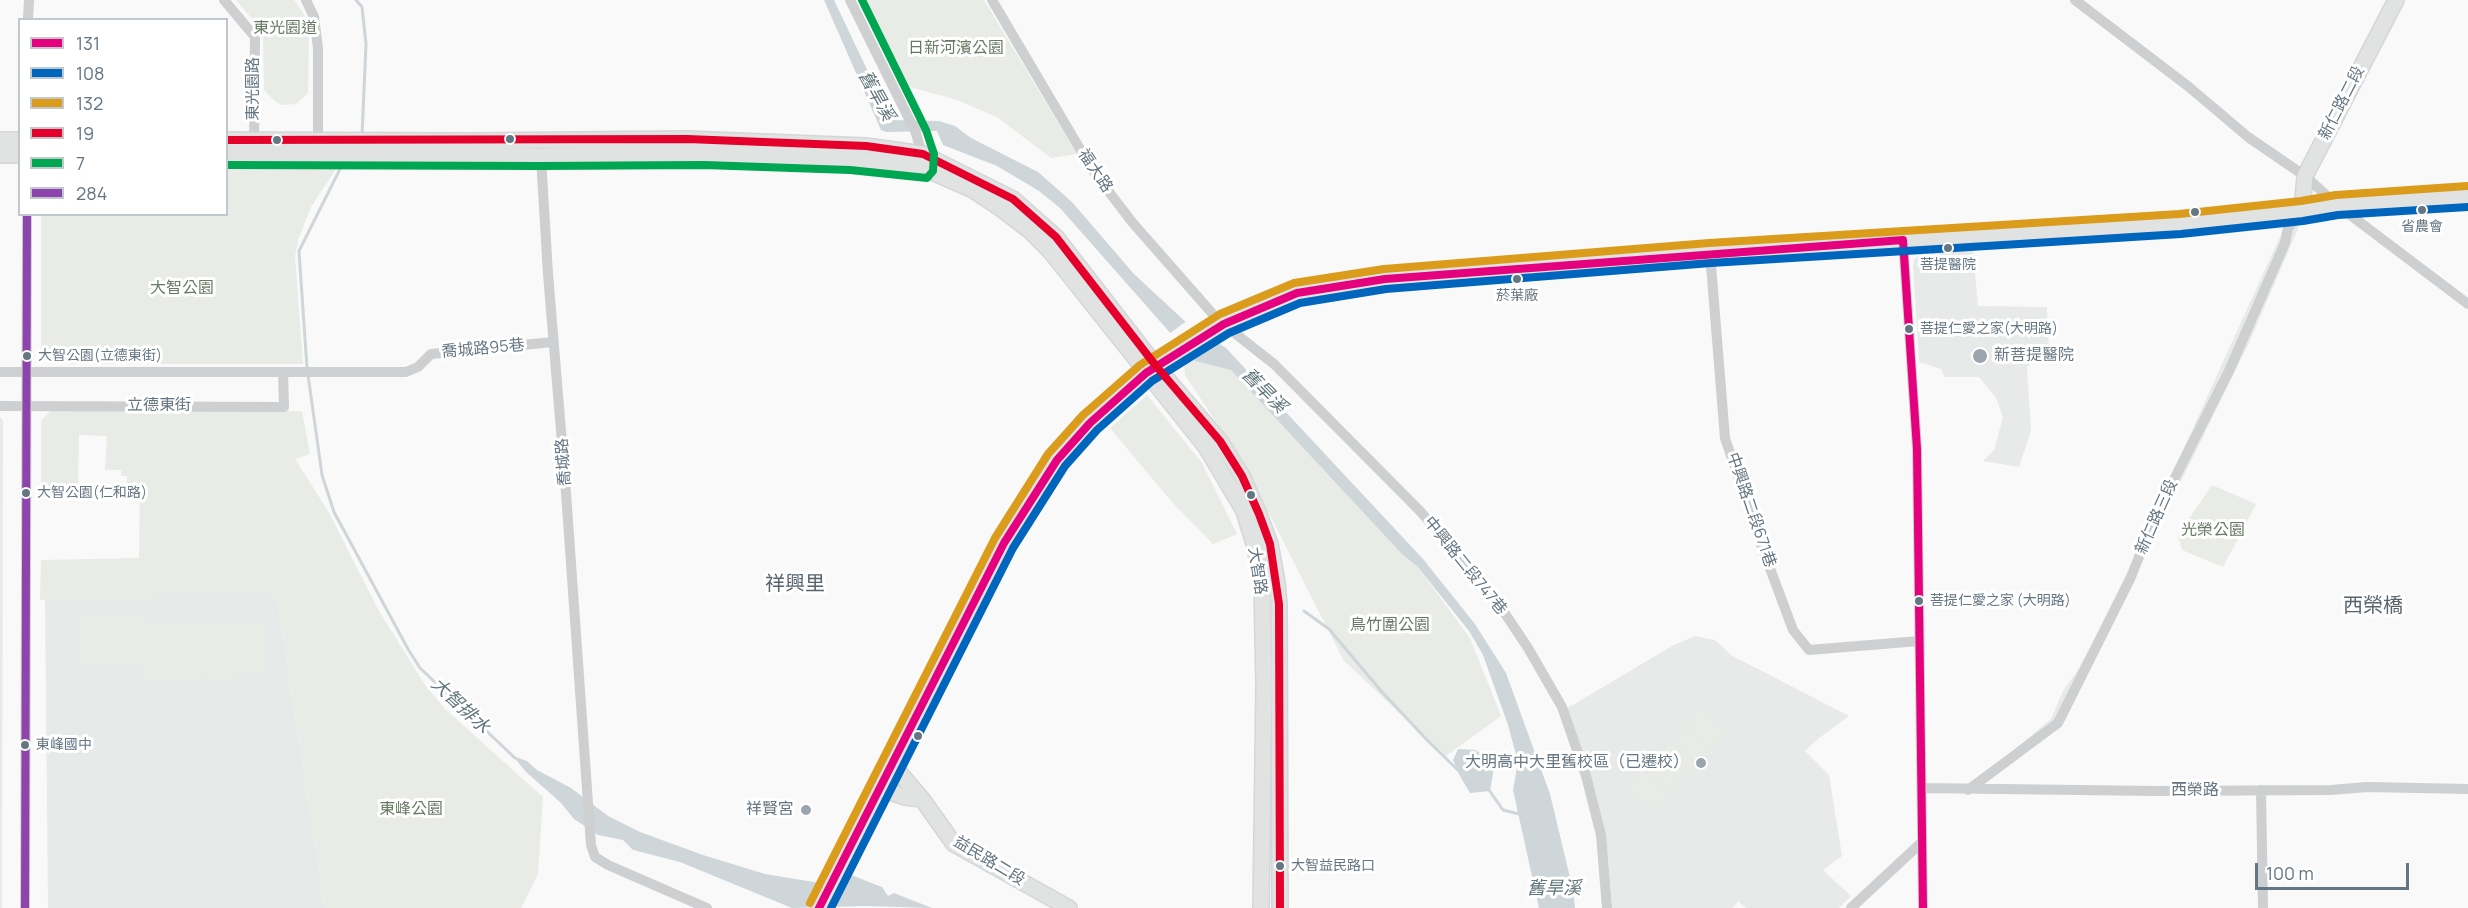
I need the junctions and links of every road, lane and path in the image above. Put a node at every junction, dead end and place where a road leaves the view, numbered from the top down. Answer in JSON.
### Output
{"nodes":[{"id":1,"x":29,"y":0,"type":"edge"},
{"id":2,"x":224,"y":0,"type":"edge"},
{"id":3,"x":306,"y":0,"type":"edge"},
{"id":4,"x":850,"y":0,"type":"edge"},
{"id":5,"x":992,"y":0,"type":"edge"},
{"id":6,"x":2075,"y":0,"type":"edge"},
{"id":7,"x":2396,"y":0,"type":"edge"},
{"id":8,"x":28,"y":18,"type":"edge"},
{"id":9,"x":0,"y":140,"type":"edge"},
{"id":10,"x":18,"y":140,"type":"edge"},
{"id":11,"x":228,"y":140,"type":"edge"},
{"id":12,"x":254,"y":147,"type":"junction"},
{"id":13,"x":318,"y":148,"type":"junction"},
{"id":14,"x":540,"y":149,"type":"junction"},
{"id":15,"x":228,"y":154,"type":"edge"},
{"id":16,"x":0,"y":155,"type":"edge"},
{"id":17,"x":18,"y":155,"type":"edge"},
{"id":18,"x":923,"y":161,"type":"junction"},
{"id":19,"x":2306,"y":176,"type":"junction"},
{"id":20,"x":2468,"y":196,"type":"edge"},
{"id":21,"x":2337,"y":205,"type":"junction"},
{"id":22,"x":2302,"y":211,"type":"junction"},
{"id":23,"x":27,"y":216,"type":"edge"},
{"id":24,"x":1903,"y":240,"type":"junction"},
{"id":25,"x":1710,"y":253,"type":"junction"},
{"id":26,"x":2468,"y":304,"type":"edge"},
{"id":27,"x":1224,"y":324,"type":"junction"},
{"id":28,"x":553,"y":342,"type":"junction"},
{"id":29,"x":1151,"y":369,"type":"junction"},
{"id":30,"x":0,"y":372,"type":"edge"},
{"id":31,"x":25,"y":372,"type":"junction"},
{"id":32,"x":283,"y":372,"type":"junction"},
{"id":33,"x":0,"y":406,"type":"edge"},
{"id":34,"x":26,"y":406,"type":"junction"},
{"id":35,"x":1919,"y":640,"type":"junction"},
{"id":36,"x":893,"y":765,"type":"junction"},
{"id":37,"x":1923,"y":788,"type":"junction"},
{"id":38,"x":881,"y":789,"type":"junction"},
{"id":39,"x":2468,"y":789,"type":"edge"},
{"id":40,"x":1968,"y":790,"type":"junction"},
{"id":41,"x":2261,"y":790,"type":"junction"},
{"id":42,"x":922,"y":799,"type":"junction"},
{"id":43,"x":1922,"y":842,"type":"junction"},
{"id":44,"x":24,"y":908,"type":"edge"},
{"id":45,"x":707,"y":908,"type":"edge"},
{"id":46,"x":819,"y":908,"type":"edge"},
{"id":47,"x":1069,"y":908,"type":"edge"},
{"id":48,"x":1261,"y":908,"type":"edge"},
{"id":49,"x":1280,"y":908,"type":"edge"},
{"id":50,"x":1607,"y":908,"type":"edge"},
{"id":51,"x":1851,"y":908,"type":"edge"},
{"id":52,"x":1923,"y":908,"type":"edge"},
{"id":53,"x":2263,"y":908,"type":"edge"}],
"edges":[{"from":1,"to":8,"type":"street"},
{"from":2,"to":12,"type":"street","name":"東光園路"},
{"from":3,"to":13,"type":"street"},
{"from":4,"to":18,"type":"street"},
{"from":5,"to":27,"type":"street","name":"福大路"},
{"from":6,"to":19,"type":"street"},
{"from":7,"to":19,"type":"street","name":"新仁路二段"},
{"from":9,"to":10,"type":"street"},
{"from":11,"to":12,"type":"street","name":"大智路"},
{"from":12,"to":13,"type":"street","name":"大智路"},
{"from":12,"to":15,"type":"street","name":"大智路"},
{"from":13,"to":14,"type":"street","name":"大智路"},
{"from":14,"to":18,"type":"street","name":"大智路"},
{"from":14,"to":28,"type":"street","name":"喬城路"},
{"from":16,"to":17,"type":"street"},
{"from":18,"to":29,"type":"street","name":"大智路"},
{"from":19,"to":21,"type":"street"},
{"from":19,"to":22,"type":"street","name":"新仁路二段"},
{"from":20,"to":21,"type":"street"},
{"from":21,"to":22,"type":"street"},
{"from":21,"to":26,"type":"street"},
{"from":22,"to":24,"type":"street"},
{"from":22,"to":40,"type":"street","name":"新仁路三段"},
{"from":23,"to":31,"type":"street"},
{"from":24,"to":25,"type":"street"},
{"from":24,"to":35,"type":"street"},
{"from":25,"to":27,"type":"street"},
{"from":25,"to":35,"type":"street","name":"中興路二段671巷"},
{"from":27,"to":29,"type":"street"},
{"from":27,"to":50,"type":"street","name":"中興路二段747巷"},
{"from":28,"to":32,"type":"street","name":"喬城路95巷"},
{"from":28,"to":45,"type":"street","name":"喬城路"},
{"from":29,"to":36,"type":"street"},
{"from":29,"to":48,"type":"street","name":"大智路"},
{"from":29,"to":49,"type":"street","name":"大智路"},
{"from":30,"to":31,"type":"street"},
{"from":31,"to":32,"type":"street"},
{"from":31,"to":34,"type":"street"},
{"from":32,"to":34,"type":"street","name":"立德東街"},
{"from":33,"to":34,"type":"street","name":"立德東街"},
{"from":34,"to":44,"type":"street"},
{"from":35,"to":37,"type":"street"},
{"from":36,"to":38,"type":"street"},
{"from":36,"to":42,"type":"street","name":"益民路二段"},
{"from":37,"to":40,"type":"street","name":"西榮路"},
{"from":37,"to":43,"type":"street"},
{"from":38,"to":42,"type":"street"},
{"from":38,"to":46,"type":"street"},
{"from":39,"to":41,"type":"street","name":"西榮路"},
{"from":40,"to":41,"type":"street","name":"西榮路"},
{"from":41,"to":53,"type":"street"},
{"from":42,"to":47,"type":"street","name":"益民路二段"},
{"from":43,"to":51,"type":"street"},
{"from":43,"to":52,"type":"street"}]}
